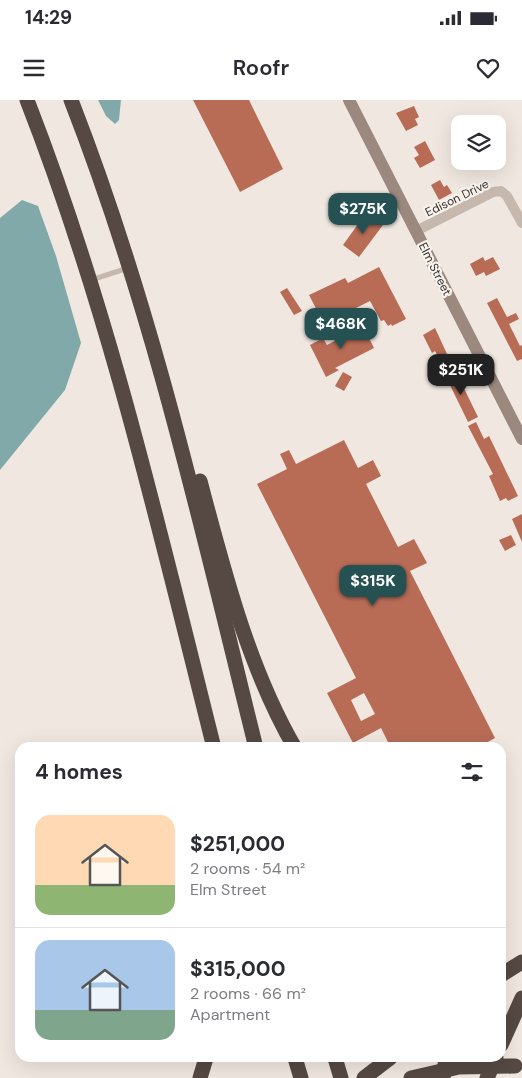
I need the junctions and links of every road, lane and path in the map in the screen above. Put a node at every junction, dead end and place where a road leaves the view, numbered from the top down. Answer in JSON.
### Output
{"nodes":[{"id":1,"x":27,"y":100,"type":"edge"},
{"id":2,"x":71,"y":100,"type":"edge"},
{"id":3,"x":349,"y":100,"type":"edge"},
{"id":4,"x":522,"y":223,"type":"edge"},
{"id":5,"x":416,"y":232,"type":"junction"},
{"id":6,"x":130,"y":267,"type":"junction"},
{"id":7,"x":91,"y":280,"type":"junction"},
{"id":8,"x":178,"y":435,"type":"junction"},
{"id":9,"x":522,"y":439,"type":"edge"},
{"id":10,"x":208,"y":722,"type":"junction"},
{"id":11,"x":206,"y":742,"type":"edge"},
{"id":12,"x":213,"y":742,"type":"edge"},
{"id":13,"x":255,"y":742,"type":"edge"},
{"id":14,"x":292,"y":742,"type":"edge"},
{"id":15,"x":522,"y":962,"type":"edge"},
{"id":16,"x":506,"y":971,"type":"edge"},
{"id":17,"x":522,"y":998,"type":"edge"},
{"id":18,"x":506,"y":1033,"type":"edge"},
{"id":19,"x":205,"y":1062,"type":"edge"},
{"id":20,"x":297,"y":1062,"type":"edge"},
{"id":21,"x":336,"y":1062,"type":"edge"},
{"id":22,"x":385,"y":1062,"type":"edge"},
{"id":23,"x":445,"y":1062,"type":"edge"},
{"id":24,"x":494,"y":1062,"type":"edge"},
{"id":25,"x":518,"y":1067,"type":"edge"},
{"id":26,"x":200,"y":1078,"type":"edge"},
{"id":27,"x":301,"y":1078,"type":"edge"},
{"id":28,"x":341,"y":1078,"type":"edge"},
{"id":29,"x":364,"y":1078,"type":"edge"},
{"id":30,"x":411,"y":1078,"type":"edge"},
{"id":31,"x":443,"y":1078,"type":"edge"},
{"id":32,"x":487,"y":1078,"type":"edge"}],
"edges":[{"from":1,"to":7,"type":"highway"},
{"from":2,"to":6,"type":"highway"},
{"from":3,"to":5,"type":"street","name":"Elm Street"},
{"from":4,"to":5,"type":"street","name":"Edison Drive"},
{"from":5,"to":9,"type":"street","name":"Elm Street"},
{"from":6,"to":7,"type":"lane"},
{"from":6,"to":8,"type":"highway"},
{"from":7,"to":10,"type":"highway"},
{"from":8,"to":13,"type":"highway"},
{"from":8,"to":14,"type":"highway"},
{"from":10,"to":11,"type":"highway"},
{"from":10,"to":12,"type":"highway"},
{"from":15,"to":16,"type":"highway"},
{"from":17,"to":18,"type":"highway"},
{"from":19,"to":26,"type":"highway"},
{"from":20,"to":27,"type":"highway"},
{"from":21,"to":28,"type":"highway"},
{"from":22,"to":29,"type":"highway"},
{"from":23,"to":31,"type":"highway"},
{"from":24,"to":32,"type":"highway"},
{"from":25,"to":30,"type":"highway","bridge":true}]}
